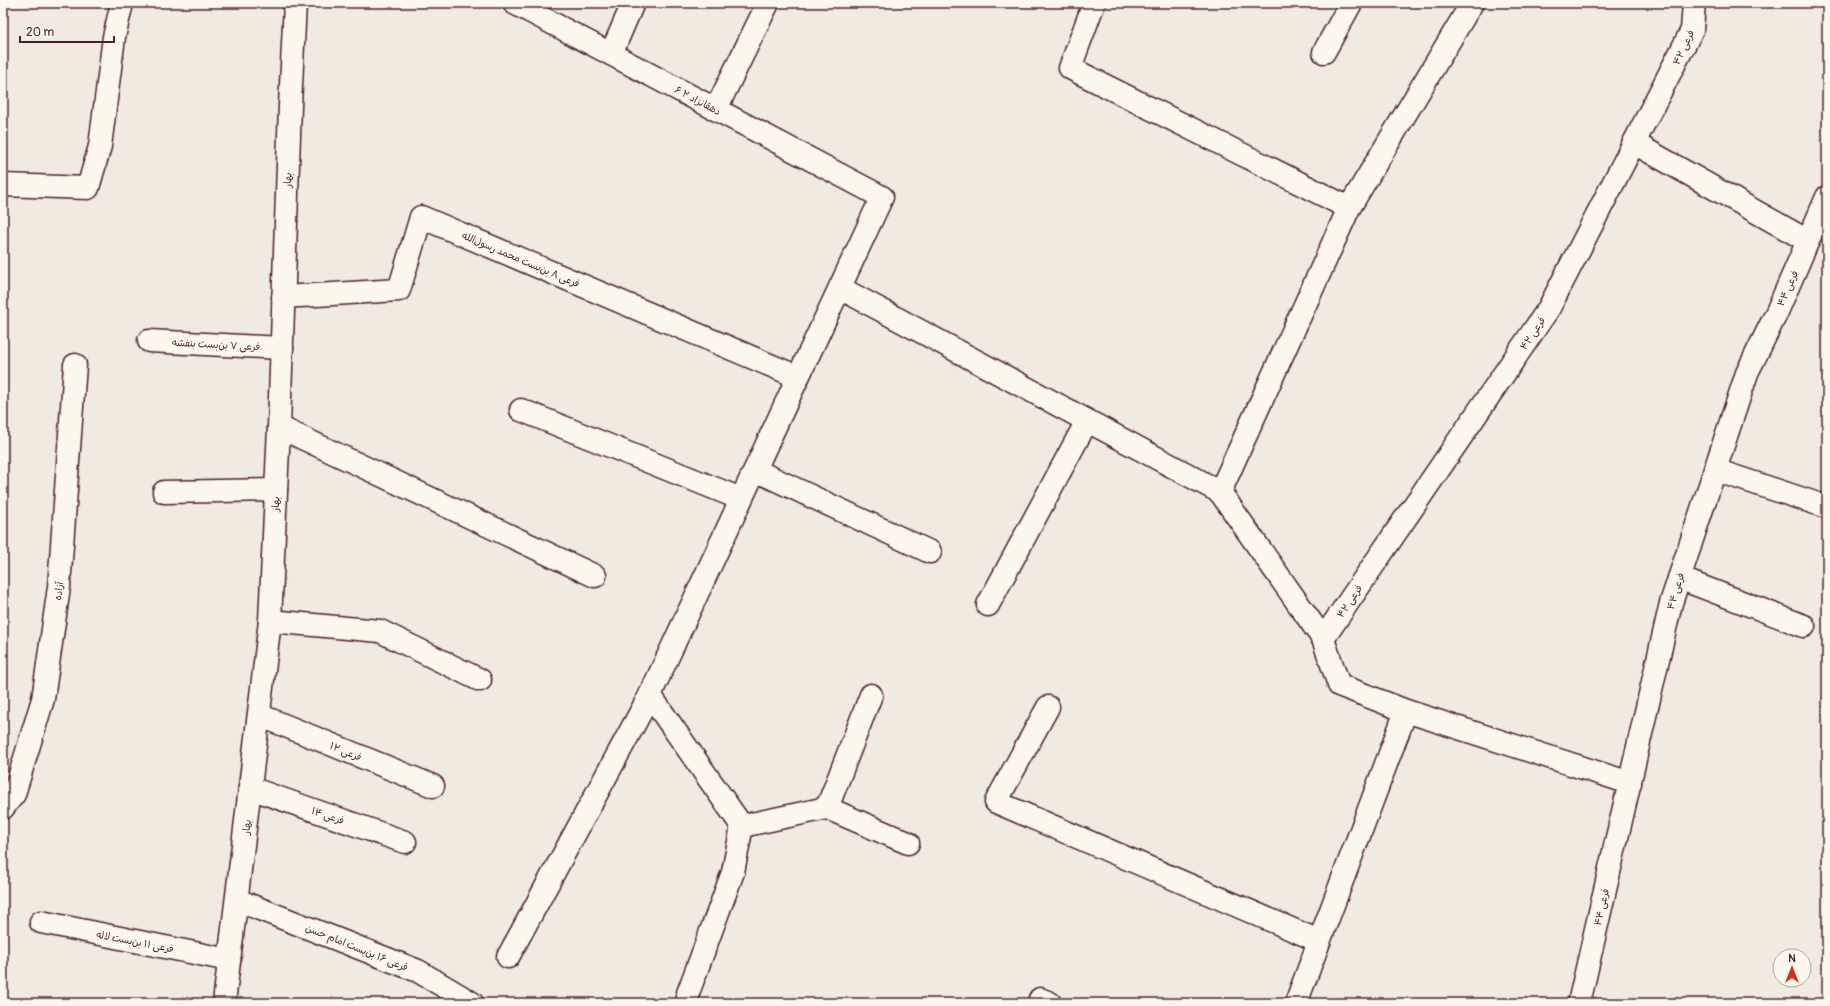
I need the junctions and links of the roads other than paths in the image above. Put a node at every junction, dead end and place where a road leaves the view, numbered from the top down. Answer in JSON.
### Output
{"nodes":[{"id":1,"x":122,"y":3,"type":"edge"},
{"id":2,"x":295,"y":3,"type":"edge"},
{"id":3,"x":514,"y":3,"type":"edge"},
{"id":4,"x":633,"y":3,"type":"edge"},
{"id":5,"x":768,"y":3,"type":"edge"},
{"id":6,"x":1094,"y":3,"type":"edge"},
{"id":7,"x":1351,"y":3,"type":"edge"},
{"id":8,"x":1472,"y":3,"type":"edge"},
{"id":9,"x":1694,"y":3,"type":"edge"},
{"id":10,"x":1324,"y":52,"type":"dead end"},
{"id":11,"x":611,"y":54,"type":"junction"},
{"id":12,"x":716,"y":109,"type":"junction"},
{"id":13,"x":1634,"y":143,"type":"junction"},
{"id":14,"x":3,"y":185,"type":"edge"},
{"id":15,"x":1827,"y":197,"type":"edge"},
{"id":16,"x":1349,"y":208,"type":"junction"},
{"id":17,"x":1808,"y":241,"type":"junction"},
{"id":18,"x":840,"y":288,"type":"junction"},
{"id":19,"x":284,"y":297,"type":"junction"},
{"id":20,"x":149,"y":341,"type":"dead end"},
{"id":21,"x":282,"y":348,"type":"junction"},
{"id":22,"x":75,"y":365,"type":"dead end"},
{"id":23,"x":798,"y":377,"type":"junction"},
{"id":24,"x":521,"y":410,"type":"dead end"},
{"id":25,"x":1087,"y":421,"type":"junction"},
{"id":26,"x":279,"y":427,"type":"junction"},
{"id":27,"x":755,"y":470,"type":"junction"},
{"id":28,"x":1715,"y":470,"type":"junction"},
{"id":29,"x":276,"y":490,"type":"junction"},
{"id":30,"x":164,"y":492,"type":"dead end"},
{"id":31,"x":1220,"y":492,"type":"junction"},
{"id":32,"x":742,"y":499,"type":"junction"},
{"id":33,"x":1827,"y":507,"type":"edge"},
{"id":34,"x":930,"y":552,"type":"dead end"},
{"id":35,"x":595,"y":576,"type":"dead end"},
{"id":36,"x":1679,"y":578,"type":"junction"},
{"id":37,"x":988,"y":605,"type":"dead end"},
{"id":38,"x":270,"y":621,"type":"junction"},
{"id":39,"x":1804,"y":626,"type":"dead end"},
{"id":40,"x":1323,"y":639,"type":"junction"},
{"id":41,"x":480,"y":680,"type":"dead end"},
{"id":42,"x":650,"y":695,"type":"junction"},
{"id":43,"x":871,"y":695,"type":"dead end"},
{"id":44,"x":1048,"y":707,"type":"dead end"},
{"id":45,"x":1406,"y":710,"type":"junction"},
{"id":46,"x":259,"y":715,"type":"junction"},
{"id":47,"x":1630,"y":783,"type":"junction"},
{"id":48,"x":434,"y":786,"type":"dead end"},
{"id":49,"x":250,"y":788,"type":"junction"},
{"id":50,"x":3,"y":808,"type":"edge"},
{"id":51,"x":827,"y":808,"type":"junction"},
{"id":52,"x":742,"y":826,"type":"junction"},
{"id":53,"x":405,"y":842,"type":"dead end"},
{"id":54,"x":908,"y":844,"type":"dead end"},
{"id":55,"x":237,"y":900,"type":"junction"},
{"id":56,"x":41,"y":922,"type":"dead end"},
{"id":57,"x":1320,"y":941,"type":"junction"},
{"id":58,"x":508,"y":957,"type":"dead end"},
{"id":59,"x":230,"y":960,"type":"junction"},
{"id":60,"x":224,"y":1003,"type":"edge"},
{"id":61,"x":472,"y":1003,"type":"edge"},
{"id":62,"x":688,"y":1003,"type":"edge"},
{"id":63,"x":1296,"y":1003,"type":"edge"},
{"id":64,"x":1579,"y":1003,"type":"edge"}],
"edges":[{"from":1,"to":14,"type":"street"},
{"from":2,"to":19,"type":"street","name":"بهار"},
{"from":3,"to":11,"type":"street","name":"۶ دهقانزاد ۲"},
{"from":4,"to":11,"type":"street"},
{"from":5,"to":12,"type":"street"},
{"from":6,"to":16,"type":"street"},
{"from":7,"to":10,"type":"street"},
{"from":8,"to":16,"type":"street"},
{"from":9,"to":13,"type":"street","name":"فرعی ۴۲"},
{"from":11,"to":12,"type":"street","name":"۶ دهقانزاد ۲"},
{"from":12,"to":18,"type":"street","name":"۶ دهقانزاد ۲"},
{"from":13,"to":17,"type":"street"},
{"from":13,"to":40,"type":"street","name":"فرعی ۴۲"},
{"from":15,"to":17,"type":"street","name":"فرعی ۴۴"},
{"from":16,"to":31,"type":"street"},
{"from":17,"to":28,"type":"street","name":"فرعی ۴۴"},
{"from":18,"to":23,"type":"street"},
{"from":18,"to":25,"type":"street"},
{"from":19,"to":21,"type":"street","name":"بهار"},
{"from":19,"to":23,"type":"street","name":"فرعی ۸ بن‌بست محمد رسول‌الله"},
{"from":20,"to":21,"type":"street","name":"فرعی ۷ بن‌بست بنفشه"},
{"from":21,"to":26,"type":"street","name":"بهار"},
{"from":22,"to":50,"type":"street","name":"آزاده"},
{"from":23,"to":27,"type":"street"},
{"from":24,"to":32,"type":"street"},
{"from":25,"to":31,"type":"street"},
{"from":25,"to":37,"type":"street"},
{"from":26,"to":29,"type":"street","name":"بهار"},
{"from":26,"to":35,"type":"street"},
{"from":27,"to":32,"type":"street"},
{"from":27,"to":34,"type":"street"},
{"from":28,"to":33,"type":"street"},
{"from":28,"to":36,"type":"street","name":"فرعی ۴۴"},
{"from":29,"to":30,"type":"street"},
{"from":29,"to":38,"type":"street","name":"بهار"},
{"from":31,"to":40,"type":"street"},
{"from":32,"to":42,"type":"street"},
{"from":36,"to":39,"type":"street"},
{"from":36,"to":47,"type":"street","name":"فرعی ۴۴"},
{"from":38,"to":41,"type":"street"},
{"from":38,"to":46,"type":"street","name":"بهار"},
{"from":40,"to":45,"type":"street"},
{"from":42,"to":52,"type":"street"},
{"from":42,"to":58,"type":"street"},
{"from":43,"to":51,"type":"street"},
{"from":44,"to":57,"type":"street"},
{"from":45,"to":47,"type":"street"},
{"from":45,"to":57,"type":"street"},
{"from":46,"to":48,"type":"street","name":"فرعی ۱۲"},
{"from":46,"to":49,"type":"street","name":"بهار"},
{"from":47,"to":64,"type":"street","name":"فرعی ۴۴"},
{"from":49,"to":53,"type":"street","name":"فرعی ۱۴"},
{"from":49,"to":55,"type":"street","name":"بهار"},
{"from":51,"to":52,"type":"street"},
{"from":51,"to":54,"type":"street"},
{"from":52,"to":62,"type":"street"},
{"from":55,"to":59,"type":"street","name":"بهار"},
{"from":55,"to":61,"type":"street","name":"فرعی ۱۶ بن‌بست امام حسن"},
{"from":56,"to":59,"type":"street","name":"فرعی ۱۱ بن‌بست لاله"},
{"from":57,"to":63,"type":"street"},
{"from":59,"to":60,"type":"street","name":"بهار"}]}
